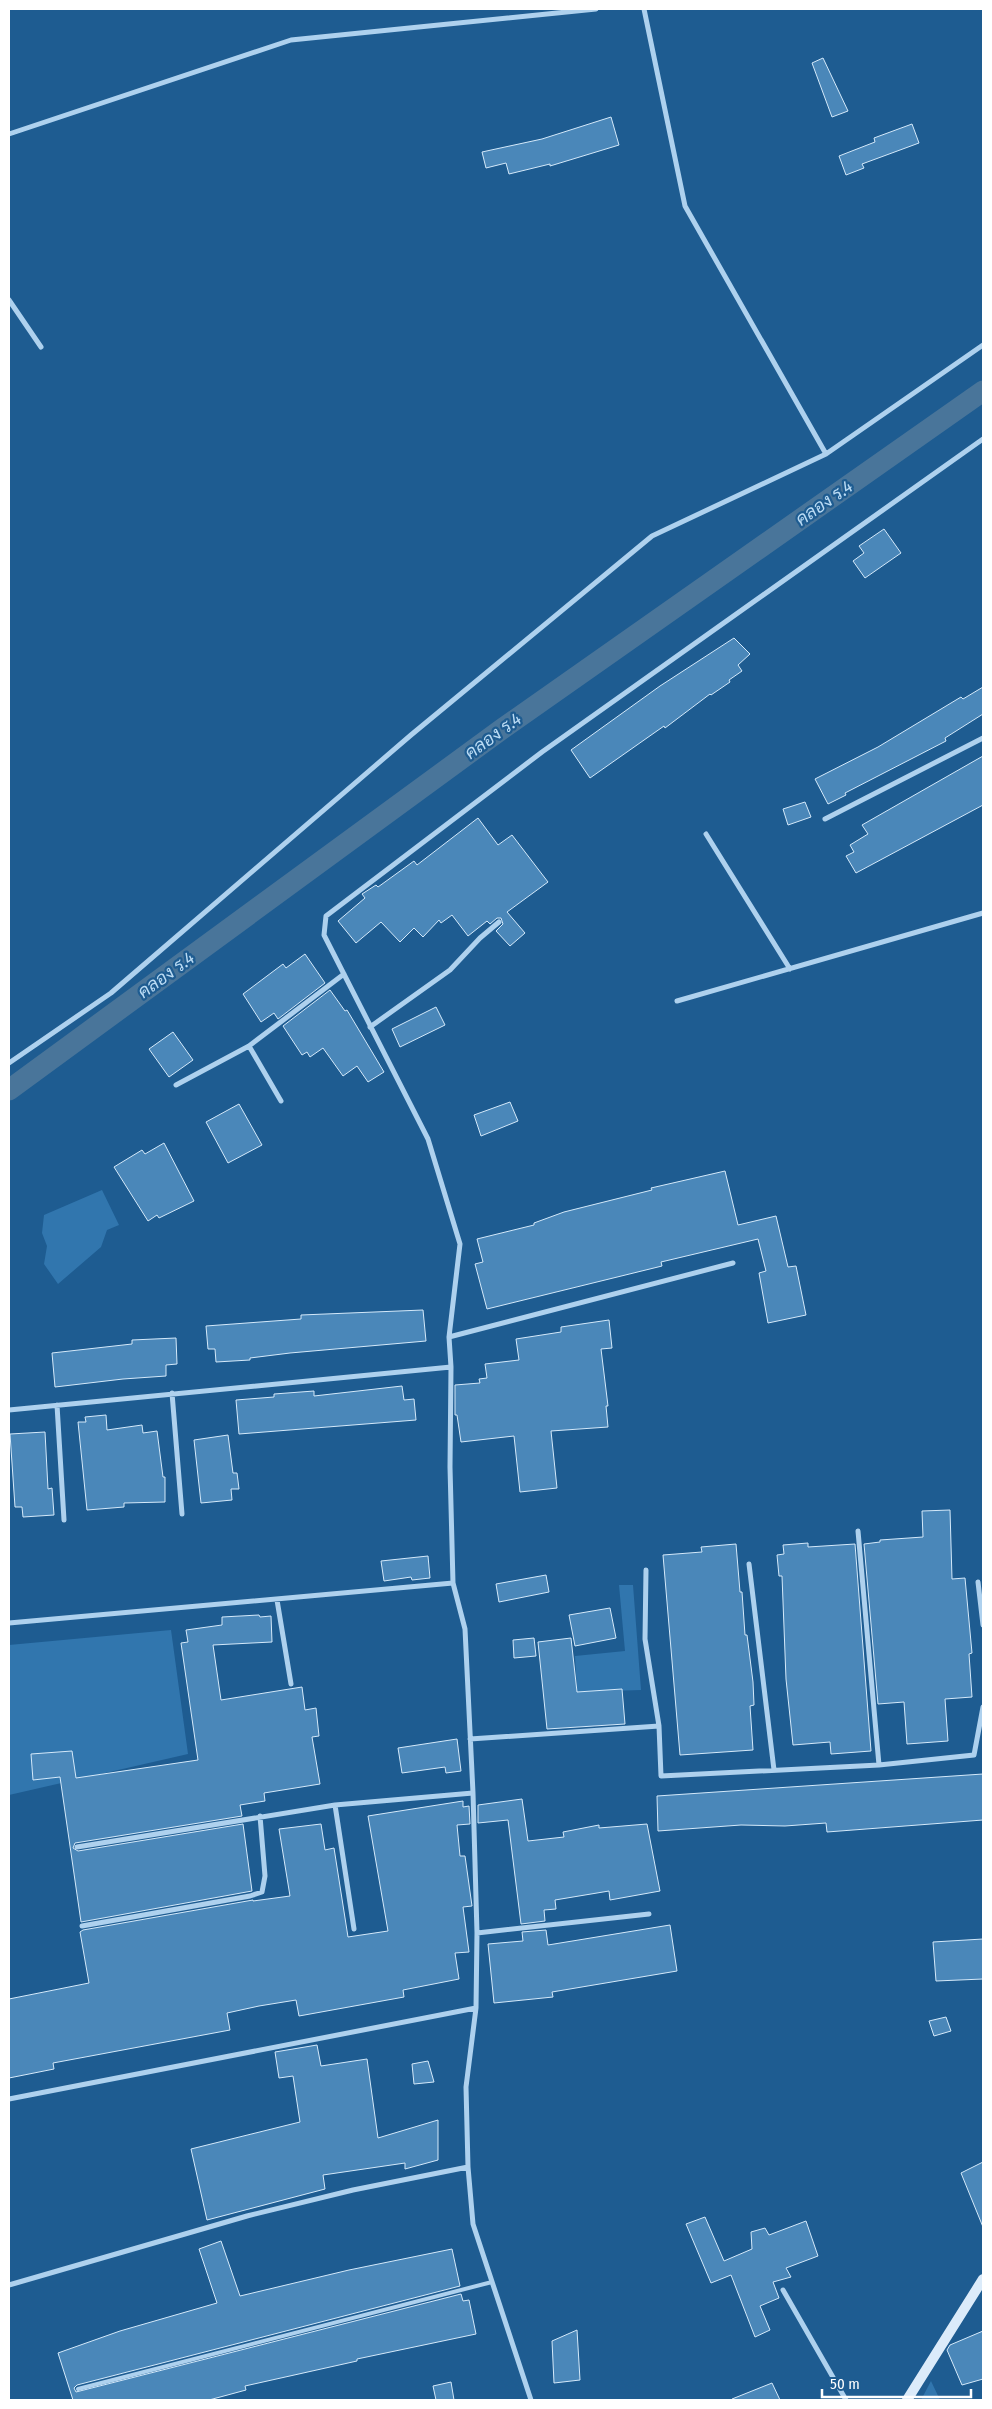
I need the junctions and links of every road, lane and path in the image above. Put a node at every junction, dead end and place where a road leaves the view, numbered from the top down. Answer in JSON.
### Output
{"nodes":[{"id":1,"x":596,"y":9,"type":"edge"},
{"id":2,"x":644,"y":9,"type":"edge"},
{"id":3,"x":9,"y":134,"type":"edge"},
{"id":4,"x":9,"y":300,"type":"edge"},
{"id":5,"x":983,"y":345,"type":"edge"},
{"id":6,"x":41,"y":347,"type":"dead end"},
{"id":7,"x":983,"y":439,"type":"edge"},
{"id":8,"x":826,"y":454,"type":"junction"},
{"id":9,"x":983,"y":738,"type":"edge"},
{"id":10,"x":825,"y":819,"type":"dead end"},
{"id":11,"x":706,"y":834,"type":"dead end"},
{"id":12,"x":983,"y":913,"type":"edge"},
{"id":13,"x":499,"y":922,"type":"dead end"},
{"id":14,"x":790,"y":969,"type":"junction"},
{"id":15,"x":344,"y":974,"type":"junction"},
{"id":16,"x":676,"y":1001,"type":"dead end"},
{"id":17,"x":370,"y":1027,"type":"junction"},
{"id":18,"x":249,"y":1046,"type":"junction"},
{"id":19,"x":9,"y":1063,"type":"edge"},
{"id":20,"x":176,"y":1085,"type":"dead end"},
{"id":21,"x":280,"y":1101,"type":"dead end"},
{"id":22,"x":733,"y":1263,"type":"dead end"},
{"id":23,"x":449,"y":1337,"type":"junction"},
{"id":24,"x":451,"y":1367,"type":"junction"},
{"id":25,"x":172,"y":1394,"type":"junction"},
{"id":26,"x":57,"y":1405,"type":"junction"},
{"id":27,"x":9,"y":1410,"type":"edge"},
{"id":28,"x":182,"y":1514,"type":"dead end"},
{"id":29,"x":64,"y":1520,"type":"dead end"},
{"id":30,"x":858,"y":1532,"type":"dead end"},
{"id":31,"x":749,"y":1564,"type":"dead end"},
{"id":32,"x":646,"y":1570,"type":"dead end"},
{"id":33,"x":978,"y":1582,"type":"dead end"},
{"id":34,"x":453,"y":1583,"type":"junction"},
{"id":35,"x":277,"y":1600,"type":"junction"},
{"id":36,"x":9,"y":1623,"type":"edge"},
{"id":37,"x":983,"y":1625,"type":"edge"},
{"id":38,"x":291,"y":1684,"type":"dead end"},
{"id":39,"x":983,"y":1708,"type":"edge"},
{"id":40,"x":658,"y":1726,"type":"junction"},
{"id":41,"x":470,"y":1739,"type":"junction"},
{"id":42,"x":880,"y":1765,"type":"junction"},
{"id":43,"x":774,"y":1770,"type":"junction"},
{"id":44,"x":474,"y":1793,"type":"junction"},
{"id":45,"x":335,"y":1805,"type":"junction"},
{"id":46,"x":260,"y":1816,"type":"junction"},
{"id":47,"x":77,"y":1846,"type":"dead end"},
{"id":48,"x":649,"y":1914,"type":"dead end"},
{"id":49,"x":82,"y":1926,"type":"dead end"},
{"id":50,"x":354,"y":1929,"type":"dead end"},
{"id":51,"x":476,"y":1933,"type":"junction"},
{"id":52,"x":476,"y":2008,"type":"junction"},
{"id":53,"x":9,"y":2099,"type":"edge"},
{"id":54,"x":468,"y":2167,"type":"junction"},
{"id":55,"x":983,"y":2279,"type":"edge"},
{"id":56,"x":492,"y":2282,"type":"junction"},
{"id":57,"x":9,"y":2285,"type":"edge"},
{"id":58,"x":782,"y":2290,"type":"dead end"},
{"id":59,"x":78,"y":2389,"type":"dead end"},
{"id":60,"x":531,"y":2400,"type":"edge"},
{"id":61,"x":846,"y":2400,"type":"edge"},
{"id":62,"x":907,"y":2400,"type":"edge"}],
"edges":[{"from":1,"to":3,"type":"street"},
{"from":2,"to":8,"type":"street"},
{"from":4,"to":6,"type":"street"},
{"from":5,"to":8,"type":"street"},
{"from":7,"to":15,"type":"street"},
{"from":8,"to":19,"type":"street"},
{"from":9,"to":10,"type":"street"},
{"from":11,"to":14,"type":"street"},
{"from":12,"to":14,"type":"street"},
{"from":13,"to":17,"type":"street"},
{"from":14,"to":16,"type":"street"},
{"from":15,"to":17,"type":"street"},
{"from":15,"to":18,"type":"street"},
{"from":17,"to":23,"type":"street"},
{"from":18,"to":20,"type":"street"},
{"from":18,"to":21,"type":"street"},
{"from":22,"to":23,"type":"street"},
{"from":23,"to":24,"type":"street"},
{"from":24,"to":25,"type":"street"},
{"from":24,"to":34,"type":"street"},
{"from":25,"to":26,"type":"street"},
{"from":25,"to":28,"type":"street"},
{"from":26,"to":27,"type":"street"},
{"from":26,"to":29,"type":"street"},
{"from":30,"to":42,"type":"street"},
{"from":31,"to":43,"type":"street"},
{"from":32,"to":40,"type":"street"},
{"from":33,"to":37,"type":"street"},
{"from":34,"to":35,"type":"street"},
{"from":34,"to":41,"type":"street"},
{"from":35,"to":36,"type":"street"},
{"from":35,"to":38,"type":"street"},
{"from":39,"to":42,"type":"street"},
{"from":40,"to":41,"type":"street"},
{"from":40,"to":43,"type":"street"},
{"from":41,"to":44,"type":"street"},
{"from":42,"to":43,"type":"street"},
{"from":44,"to":45,"type":"street"},
{"from":44,"to":51,"type":"street"},
{"from":45,"to":46,"type":"street"},
{"from":45,"to":50,"type":"street"},
{"from":46,"to":47,"type":"street"},
{"from":46,"to":49,"type":"street"},
{"from":48,"to":51,"type":"street"},
{"from":51,"to":52,"type":"street"},
{"from":52,"to":53,"type":"street"},
{"from":52,"to":54,"type":"street"},
{"from":54,"to":56,"type":"street"},
{"from":54,"to":57,"type":"street"},
{"from":55,"to":62,"type":"street"},
{"from":56,"to":59,"type":"lane"},
{"from":56,"to":60,"type":"street"},
{"from":58,"to":61,"type":"street"}]}
